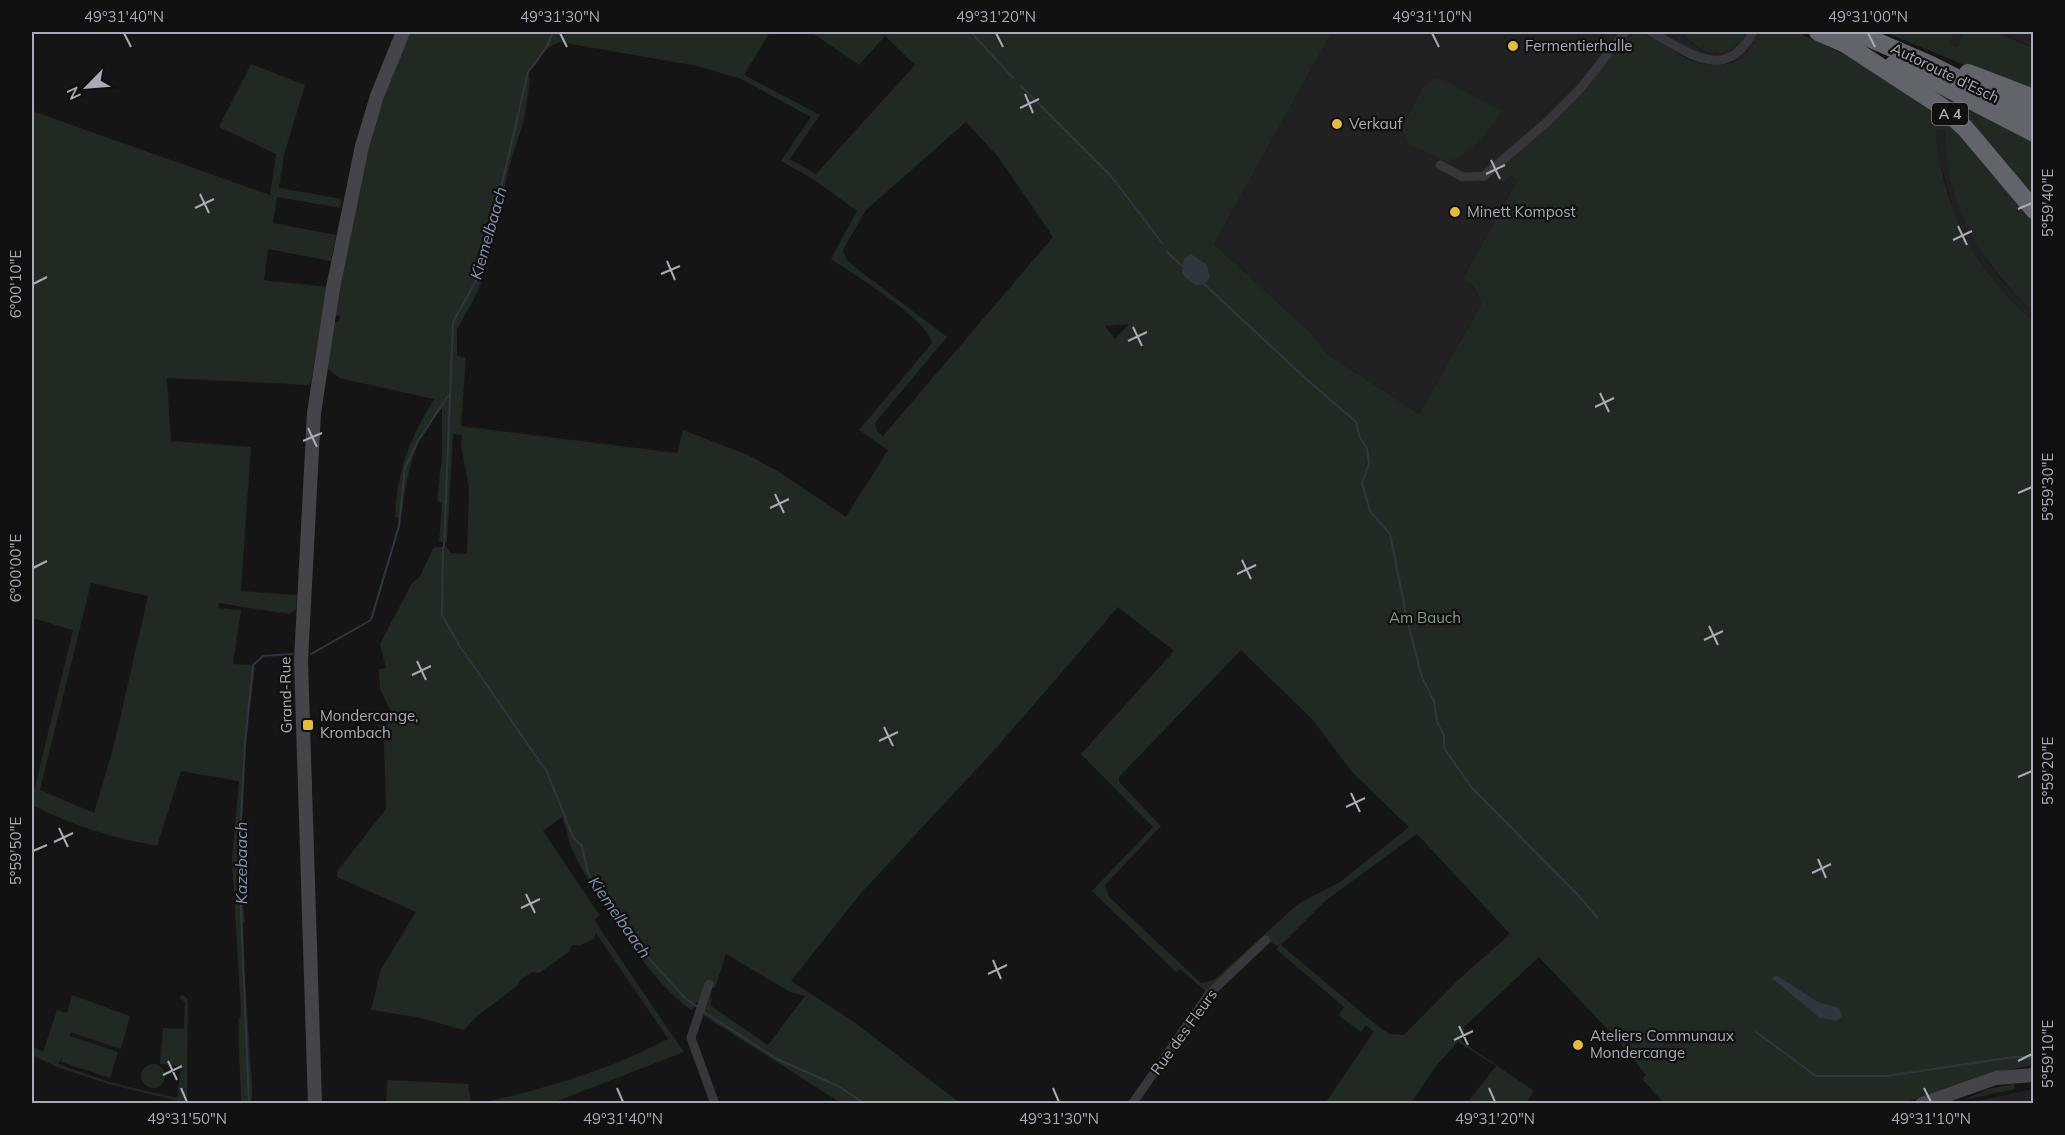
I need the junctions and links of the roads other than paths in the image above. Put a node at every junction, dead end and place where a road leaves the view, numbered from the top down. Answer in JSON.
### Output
{"nodes":[{"id":1,"x":403,"y":32,"type":"edge"},
{"id":2,"x":1625,"y":32,"type":"edge"},
{"id":3,"x":1651,"y":32,"type":"edge"},
{"id":4,"x":1753,"y":32,"type":"edge"},
{"id":5,"x":1818,"y":32,"type":"edge"},
{"id":6,"x":1853,"y":35,"type":"edge"},
{"id":7,"x":2034,"y":98,"type":"edge"},
{"id":8,"x":2034,"y":117,"type":"edge"},
{"id":9,"x":2034,"y":133,"type":"edge"},
{"id":10,"x":1440,"y":165,"type":"dead end"},
{"id":11,"x":2034,"y":210,"type":"edge"},
{"id":12,"x":1266,"y":940,"type":"dead end"},
{"id":13,"x":709,"y":984,"type":"dead end"},
{"id":14,"x":2034,"y":1075,"type":"edge"},
{"id":15,"x":315,"y":1104,"type":"edge"},
{"id":16,"x":715,"y":1104,"type":"edge"},
{"id":17,"x":1132,"y":1104,"type":"edge"},
{"id":18,"x":1922,"y":1104,"type":"edge"}],
"edges":[{"from":1,"to":15,"type":"main road","name":"Grand-Rue"},
{"from":2,"to":10,"type":"street"},
{"from":3,"to":4,"type":"street"},
{"from":5,"to":6,"type":"highway","name":"Autoroute d'Esch","number":"A 4"},
{"from":6,"to":7,"type":"highway","number":"A 4"},
{"from":6,"to":8,"type":"highway","name":"Autoroute d'Esch","number":"A 4"},
{"from":6,"to":9,"type":"highway","name":"Autoroute d'Esch","number":"A 4"},
{"from":6,"to":11,"type":"highway","number":"A 4"},
{"from":12,"to":17,"type":"street","name":"Rue des Fleurs"},
{"from":13,"to":16,"type":"street"},
{"from":14,"to":18,"type":"main road"}]}
